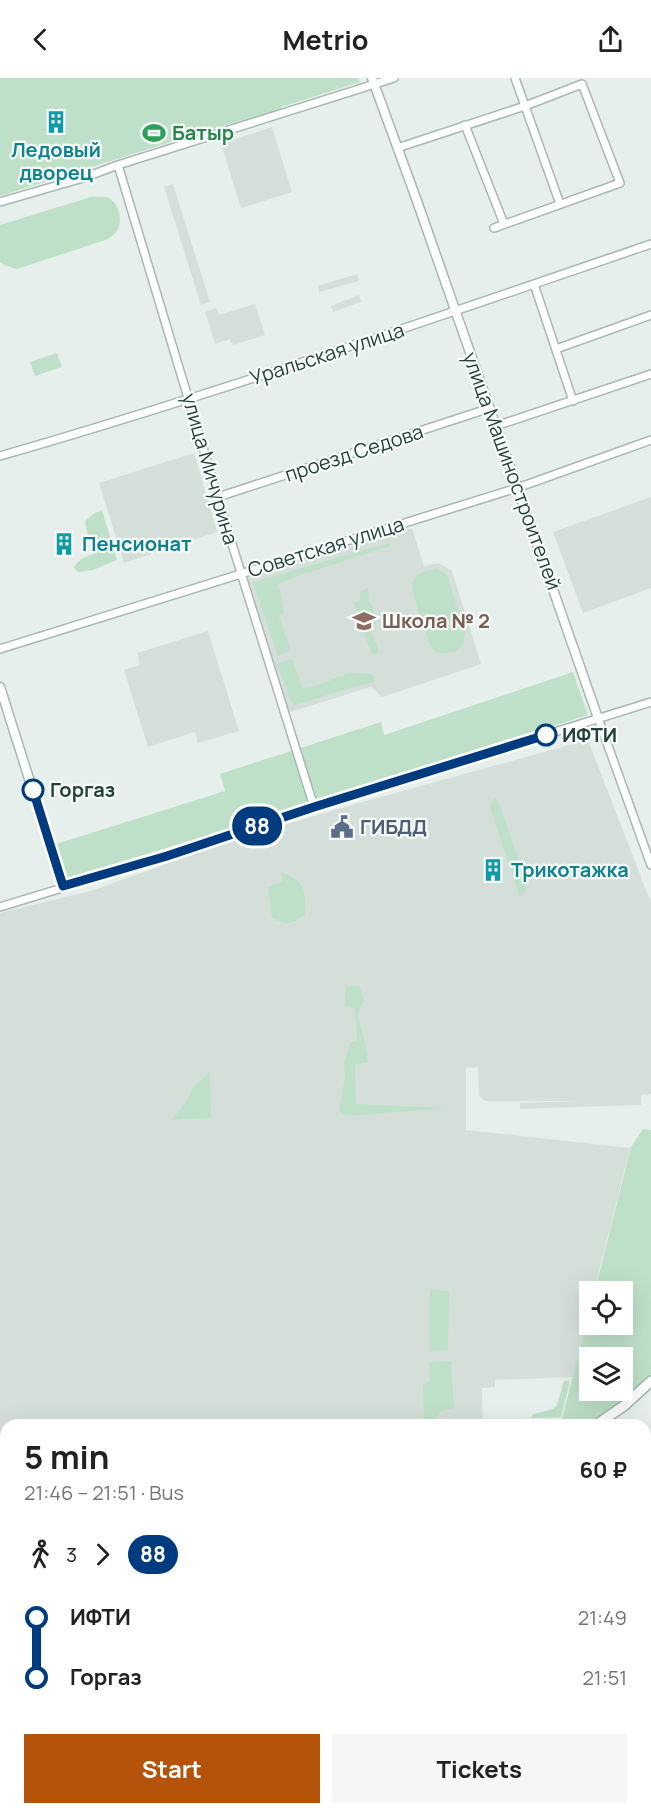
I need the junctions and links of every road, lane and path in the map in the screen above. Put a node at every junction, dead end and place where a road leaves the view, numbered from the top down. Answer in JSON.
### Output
{"nodes":[{"id":1,"x":393,"y":78,"type":"edge"},
{"id":2,"x":515,"y":78,"type":"edge"},
{"id":3,"x":373,"y":81,"type":"edge"},
{"id":4,"x":525,"y":106,"type":"junction"},
{"id":5,"x":465,"y":125,"type":"junction"},
{"id":6,"x":397,"y":148,"type":"junction"},
{"id":7,"x":118,"y":165,"type":"junction"},
{"id":8,"x":0,"y":202,"type":"edge"},
{"id":9,"x":560,"y":204,"type":"junction"},
{"id":10,"x":504,"y":224,"type":"junction"},
{"id":11,"x":494,"y":228,"type":"dead end"},
{"id":12,"x":651,"y":244,"type":"edge"},
{"id":13,"x":534,"y":284,"type":"junction"},
{"id":14,"x":455,"y":311,"type":"junction"},
{"id":15,"x":651,"y":315,"type":"edge"},
{"id":16,"x":556,"y":349,"type":"junction"},
{"id":17,"x":651,"y":374,"type":"edge"},
{"id":18,"x":189,"y":398,"type":"junction"},
{"id":19,"x":573,"y":401,"type":"junction"},
{"id":20,"x":490,"y":408,"type":"junction"},
{"id":21,"x":496,"y":426,"type":"junction"},
{"id":22,"x":651,"y":440,"type":"edge"},
{"id":23,"x":0,"y":456,"type":"edge"},
{"id":24,"x":518,"y":488,"type":"junction"},
{"id":25,"x":218,"y":497,"type":"junction"},
{"id":26,"x":241,"y":574,"type":"junction"},
{"id":27,"x":0,"y":648,"type":"edge"},
{"id":28,"x":0,"y":687,"type":"edge"},
{"id":29,"x":651,"y":702,"type":"edge"},
{"id":30,"x":598,"y":718,"type":"junction"},
{"id":31,"x":314,"y":807,"type":"junction"},
{"id":32,"x":651,"y":865,"type":"edge"},
{"id":33,"x":63,"y":886,"type":"junction"},
{"id":34,"x":0,"y":907,"type":"edge"},
{"id":35,"x":651,"y":1381,"type":"edge"},
{"id":36,"x":605,"y":1419,"type":"edge"}],
"edges":[{"from":1,"to":3,"type":"street"},
{"from":2,"to":4,"type":"street"},
{"from":3,"to":6,"type":"street","name":"улица Машиностроителей"},
{"from":3,"to":7,"type":"street"},
{"from":4,"to":5,"type":"street"},
{"from":4,"to":9,"type":"street"},
{"from":4,"to":9,"type":"street"},
{"from":5,"to":6,"type":"street"},
{"from":5,"to":10,"type":"street"},
{"from":6,"to":14,"type":"street","name":"улица Машиностроителей"},
{"from":7,"to":8,"type":"street"},
{"from":7,"to":18,"type":"street","name":"улица Мичурина"},
{"from":9,"to":10,"type":"street"},
{"from":10,"to":11,"type":"street"},
{"from":12,"to":13,"type":"street","name":"Уральская улица"},
{"from":13,"to":14,"type":"street","name":"Уральская улица"},
{"from":13,"to":16,"type":"street"},
{"from":14,"to":18,"type":"street","name":"Уральская улица"},
{"from":14,"to":20,"type":"street","name":"улица Машиностроителей"},
{"from":15,"to":16,"type":"street"},
{"from":16,"to":19,"type":"street"},
{"from":17,"to":19,"type":"street"},
{"from":18,"to":23,"type":"street","name":"Уральская улица"},
{"from":18,"to":25,"type":"street","name":"улица Мичурина"},
{"from":19,"to":21,"type":"street"},
{"from":20,"to":21,"type":"street","name":"улица Машиностроителей"},
{"from":20,"to":25,"type":"street","name":"проезд Седова"},
{"from":21,"to":24,"type":"street","name":"улица Машиностроителей"},
{"from":22,"to":24,"type":"street","name":"Советская улица"},
{"from":24,"to":26,"type":"street","name":"Советская улица"},
{"from":24,"to":30,"type":"street","name":"улица Машиностроителей"},
{"from":25,"to":26,"type":"street","name":"улица Мичурина"},
{"from":26,"to":27,"type":"street","name":"Советская улица"},
{"from":26,"to":31,"type":"street","name":"улица Мичурина"},
{"from":28,"to":33,"type":"street"},
{"from":29,"to":30,"type":"street"},
{"from":30,"to":31,"type":"street"},
{"from":30,"to":32,"type":"street","name":"улица Машиностроителей"},
{"from":31,"to":33,"type":"street"},
{"from":33,"to":34,"type":"street"},
{"from":35,"to":36,"type":"main road"}]}
